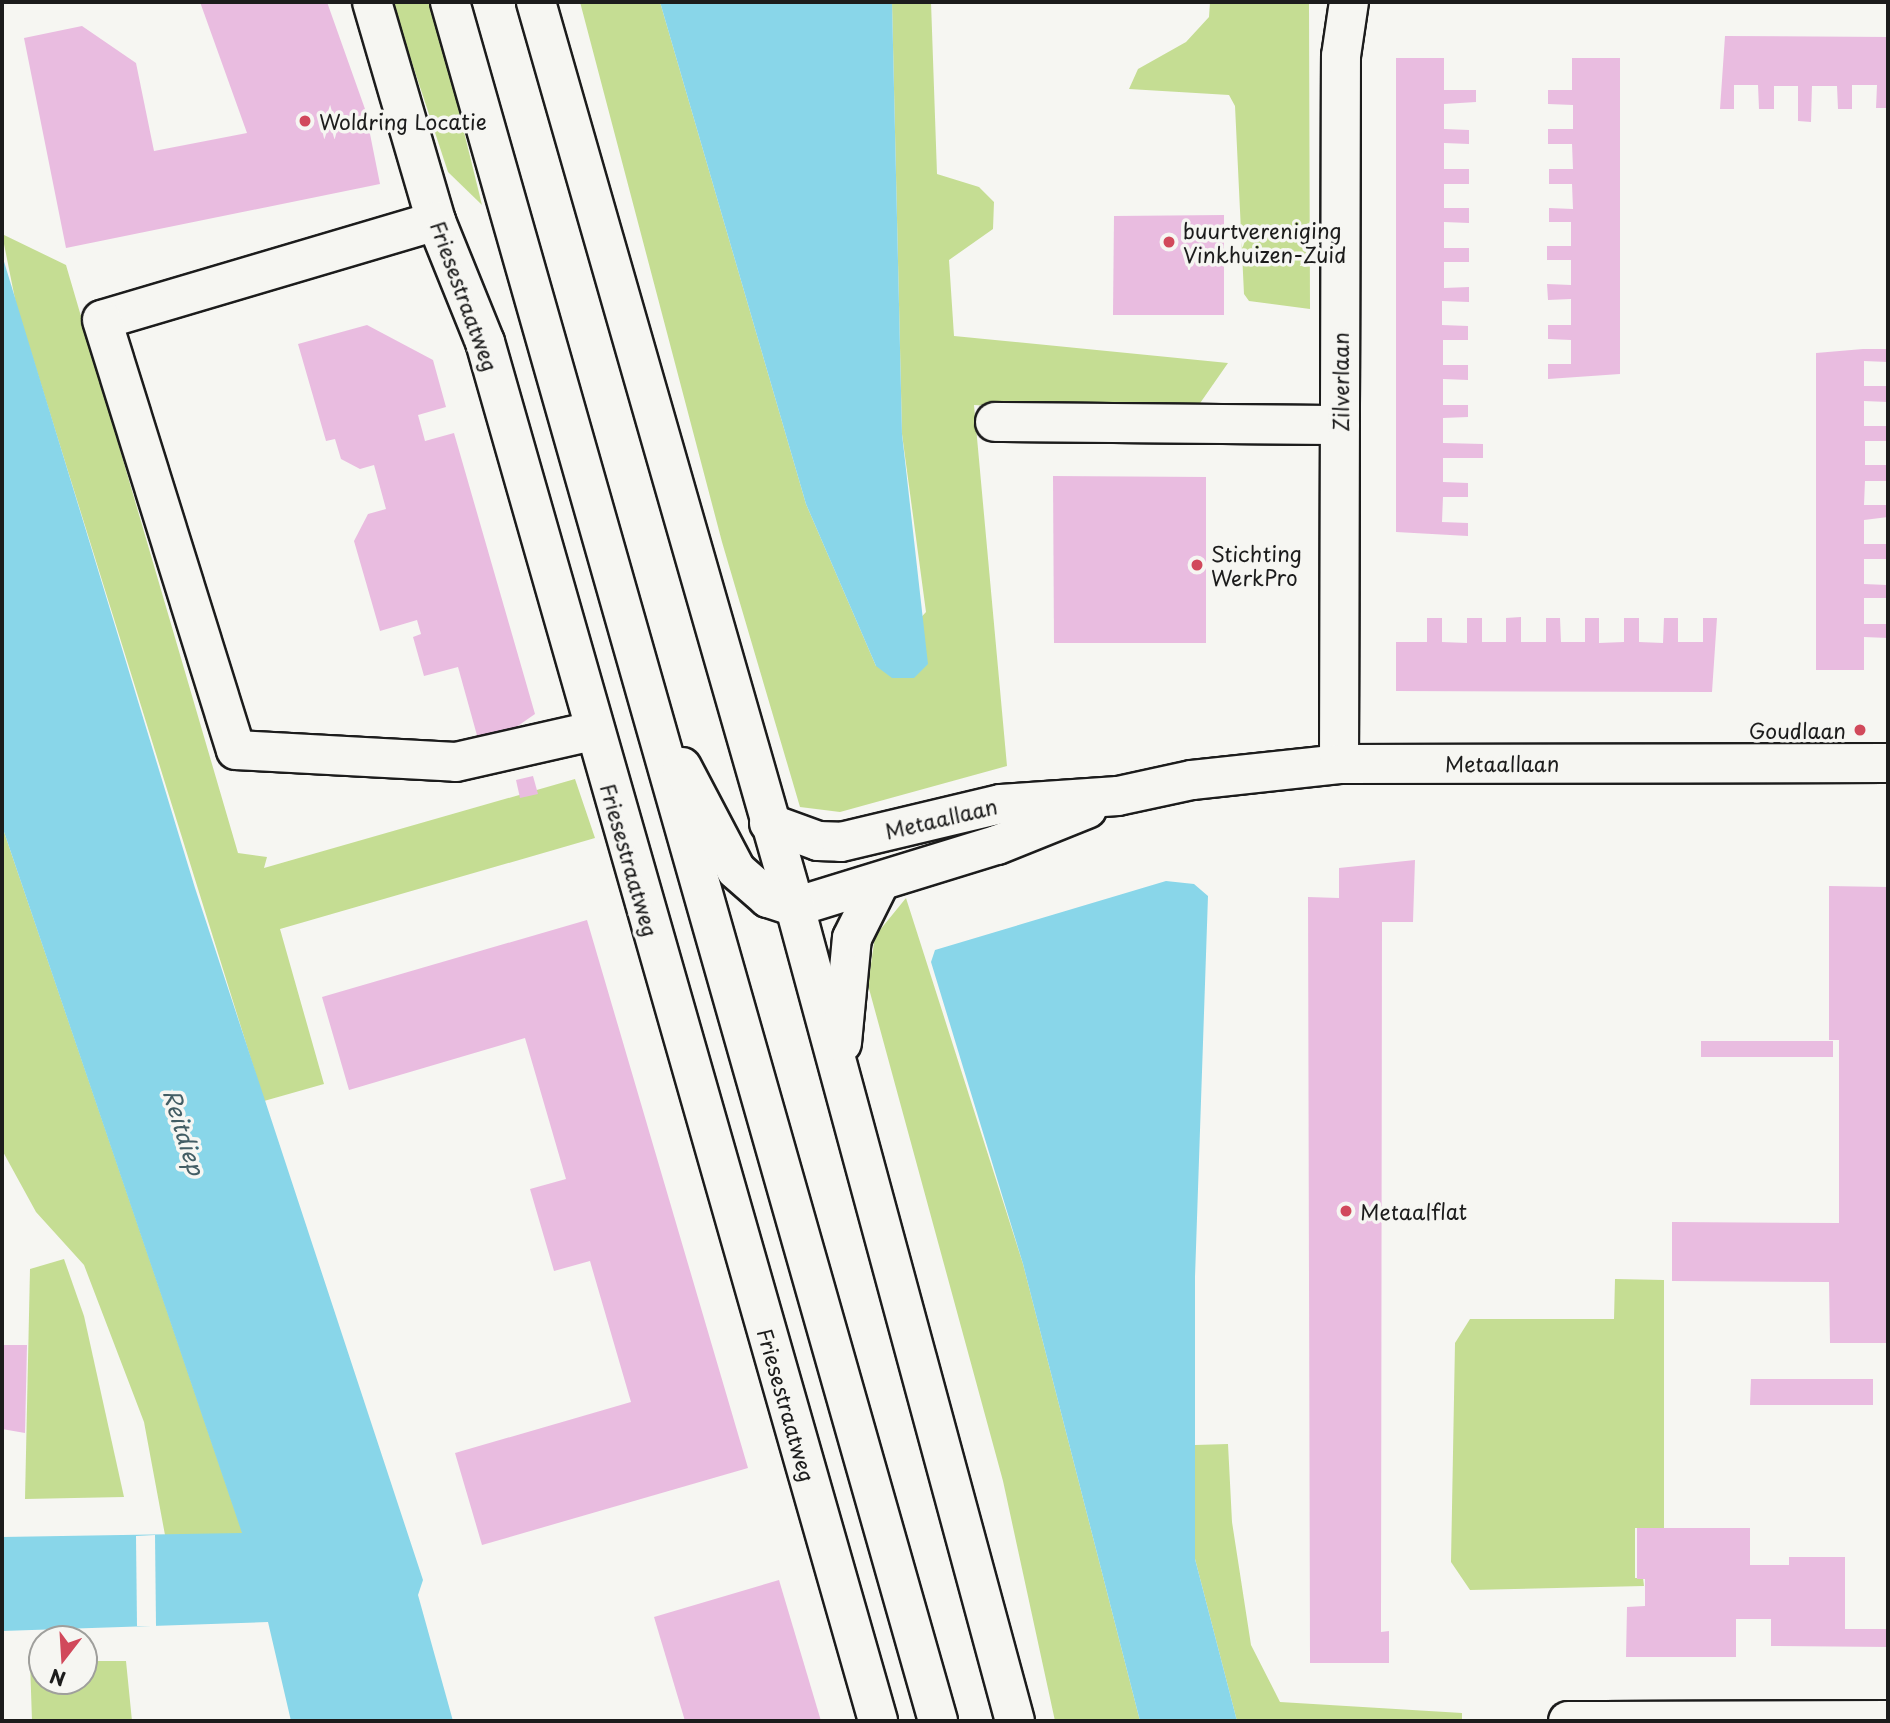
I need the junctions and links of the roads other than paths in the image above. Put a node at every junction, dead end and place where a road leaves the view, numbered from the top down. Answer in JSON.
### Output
{"nodes":[{"id":1,"x":372,"y":2,"type":"edge"},
{"id":2,"x":450,"y":2,"type":"edge"},
{"id":3,"x":536,"y":2,"type":"edge"},
{"id":4,"x":1349,"y":2,"type":"edge"},
{"id":5,"x":436,"y":221,"type":"junction"},
{"id":6,"x":995,"y":422,"type":"dead end"},
{"id":7,"x":1340,"y":425,"type":"junction"},
{"id":8,"x":652,"y":722,"type":"junction"},
{"id":9,"x":593,"y":731,"type":"junction"},
{"id":10,"x":1888,"y":763,"type":"edge"},
{"id":11,"x":1339,"y":764,"type":"junction"},
{"id":12,"x":1118,"y":796,"type":"junction"},
{"id":13,"x":769,"y":823,"type":"junction"},
{"id":14,"x":879,"y":884,"type":"junction"},
{"id":15,"x":795,"y":907,"type":"junction"},
{"id":16,"x":840,"y":1073,"type":"junction"},
{"id":17,"x":1888,"y":1720,"type":"edge"},
{"id":18,"x":878,"y":1721,"type":"edge"},
{"id":19,"x":938,"y":1721,"type":"edge"},
{"id":20,"x":1015,"y":1721,"type":"edge"},
{"id":21,"x":1568,"y":1721,"type":"edge"},
{"id":22,"x":1601,"y":1721,"type":"edge"}],
"edges":[{"from":1,"to":5,"type":"main road","name":"Friesestraatweg"},
{"from":2,"to":8,"type":"main road"},
{"from":3,"to":13,"type":"main road"},
{"from":4,"to":7,"type":"main road","name":"Zilverlaan"},
{"from":5,"to":9,"type":"main road","name":"Friesestraatweg"},
{"from":5,"to":9,"type":"main road"},
{"from":6,"to":7,"type":"main road"},
{"from":7,"to":11,"type":"main road","name":"Zilverlaan"},
{"from":8,"to":15,"type":"main road"},
{"from":8,"to":19,"type":"main road"},
{"from":9,"to":18,"type":"main road","name":"Friesestraatweg"},
{"from":10,"to":11,"type":"main road","name":"Metaallaan"},
{"from":11,"to":12,"type":"main road","name":"Metaallaan"},
{"from":12,"to":13,"type":"main road","name":"Metaallaan"},
{"from":12,"to":14,"type":"main road","name":"Metaallaan"},
{"from":13,"to":15,"type":"main road"},
{"from":14,"to":15,"type":"main road","name":"Metaallaan"},
{"from":14,"to":16,"type":"main road"},
{"from":15,"to":16,"type":"main road"},
{"from":16,"to":20,"type":"main road"},
{"from":17,"to":22,"type":"main road"},
{"from":21,"to":22,"type":"main road"}]}
